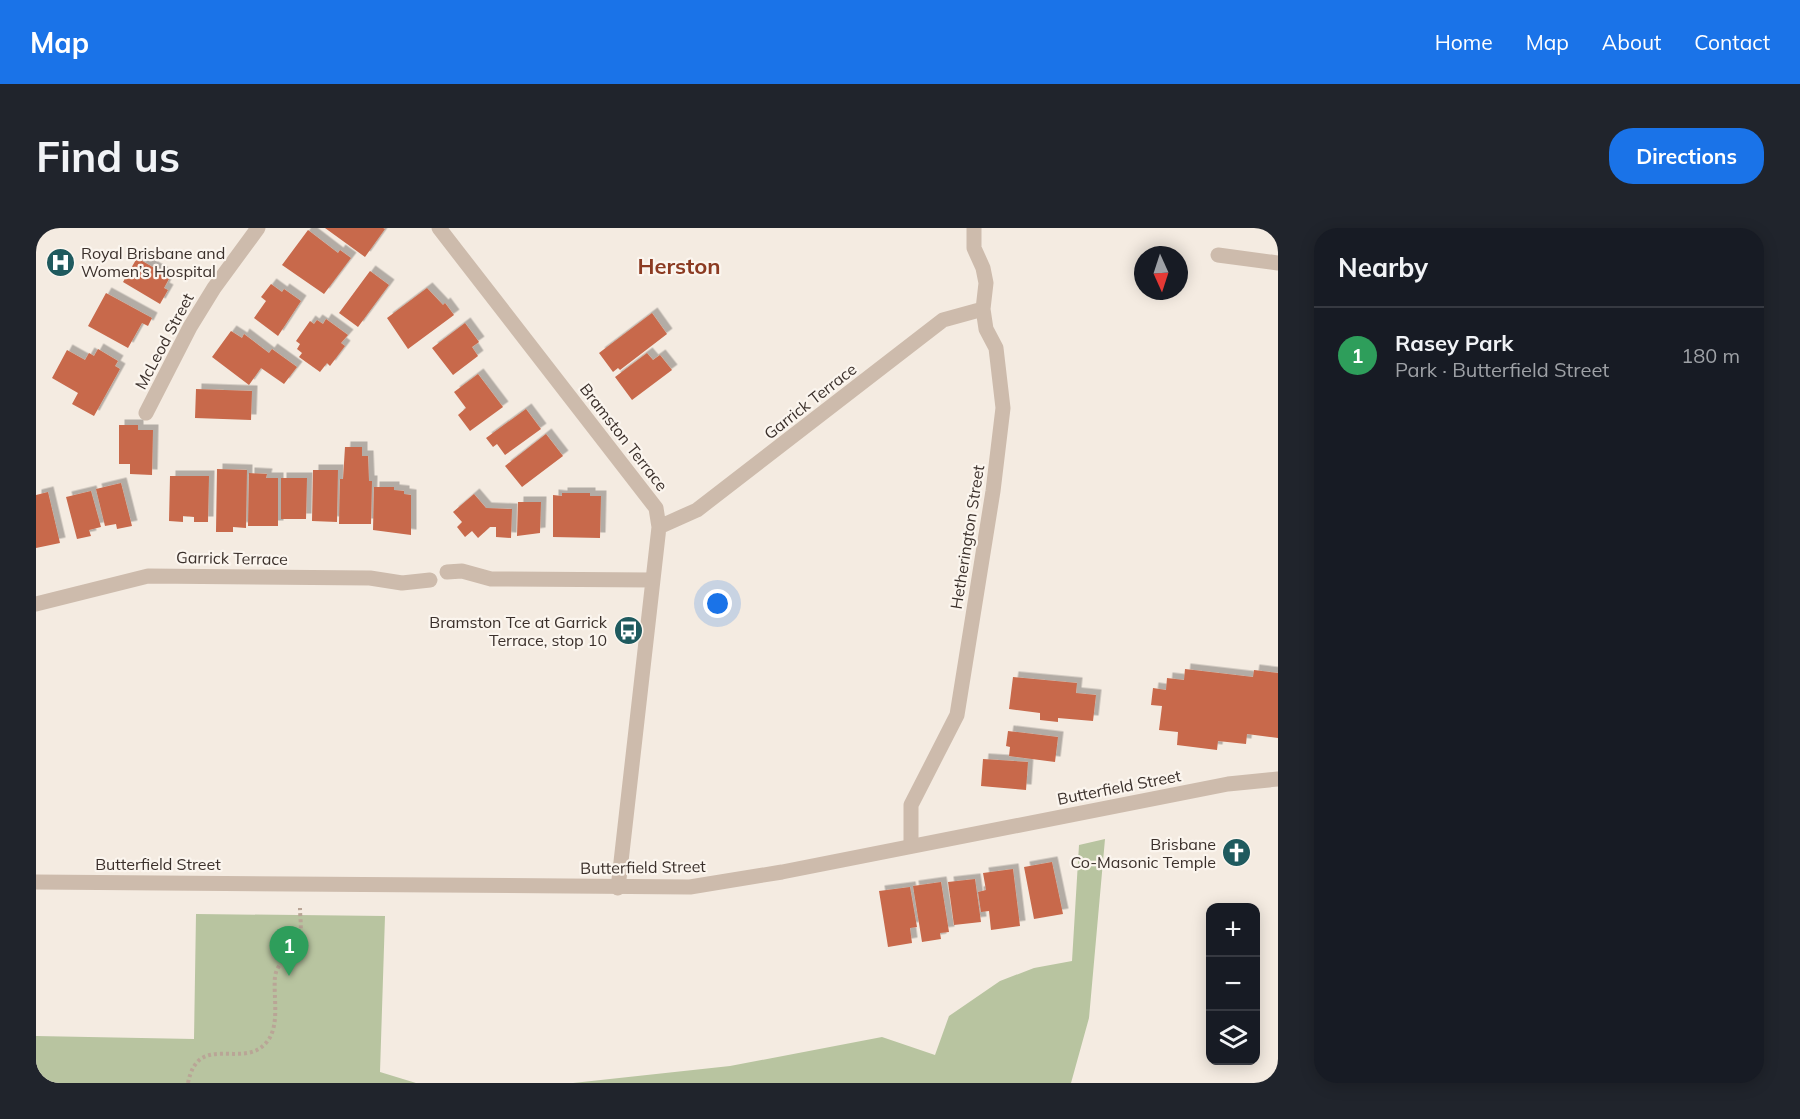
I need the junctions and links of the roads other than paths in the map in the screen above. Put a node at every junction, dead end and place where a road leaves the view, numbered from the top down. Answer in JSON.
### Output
{"nodes":[{"id":1,"x":258,"y":228,"type":"edge"},
{"id":2,"x":439,"y":228,"type":"edge"},
{"id":3,"x":974,"y":228,"type":"edge"},
{"id":4,"x":1218,"y":255,"type":"dead end"},
{"id":5,"x":1278,"y":263,"type":"edge"},
{"id":6,"x":983,"y":309,"type":"junction"},
{"id":7,"x":146,"y":413,"type":"dead end"},
{"id":8,"x":659,"y":527,"type":"junction"},
{"id":9,"x":447,"y":572,"type":"dead end"},
{"id":10,"x":430,"y":580,"type":"dead end"},
{"id":11,"x":652,"y":580,"type":"junction"},
{"id":12,"x":36,"y":604,"type":"edge"},
{"id":13,"x":1278,"y":779,"type":"edge"},
{"id":14,"x":911,"y":845,"type":"junction"},
{"id":15,"x":36,"y":882,"type":"edge"},
{"id":16,"x":618,"y":888,"type":"junction"}],
"edges":[{"from":1,"to":7,"type":"street","name":"McLeod Street"},
{"from":2,"to":8,"type":"street","name":"Bramston Terrace"},
{"from":3,"to":6,"type":"street","name":"Hetherington Street"},
{"from":4,"to":5,"type":"street"},
{"from":6,"to":8,"type":"street","name":"Garrick Terrace"},
{"from":6,"to":14,"type":"street","name":"Hetherington Street"},
{"from":8,"to":11,"type":"street","name":"Bramston Terrace"},
{"from":9,"to":11,"type":"street"},
{"from":10,"to":12,"type":"street","name":"Garrick Terrace"},
{"from":11,"to":16,"type":"street","name":"Bramston Terrace"},
{"from":13,"to":14,"type":"street","name":"Butterfield Street"},
{"from":14,"to":16,"type":"street","name":"Butterfield Street"},
{"from":15,"to":16,"type":"street","name":"Butterfield Street"}]}
